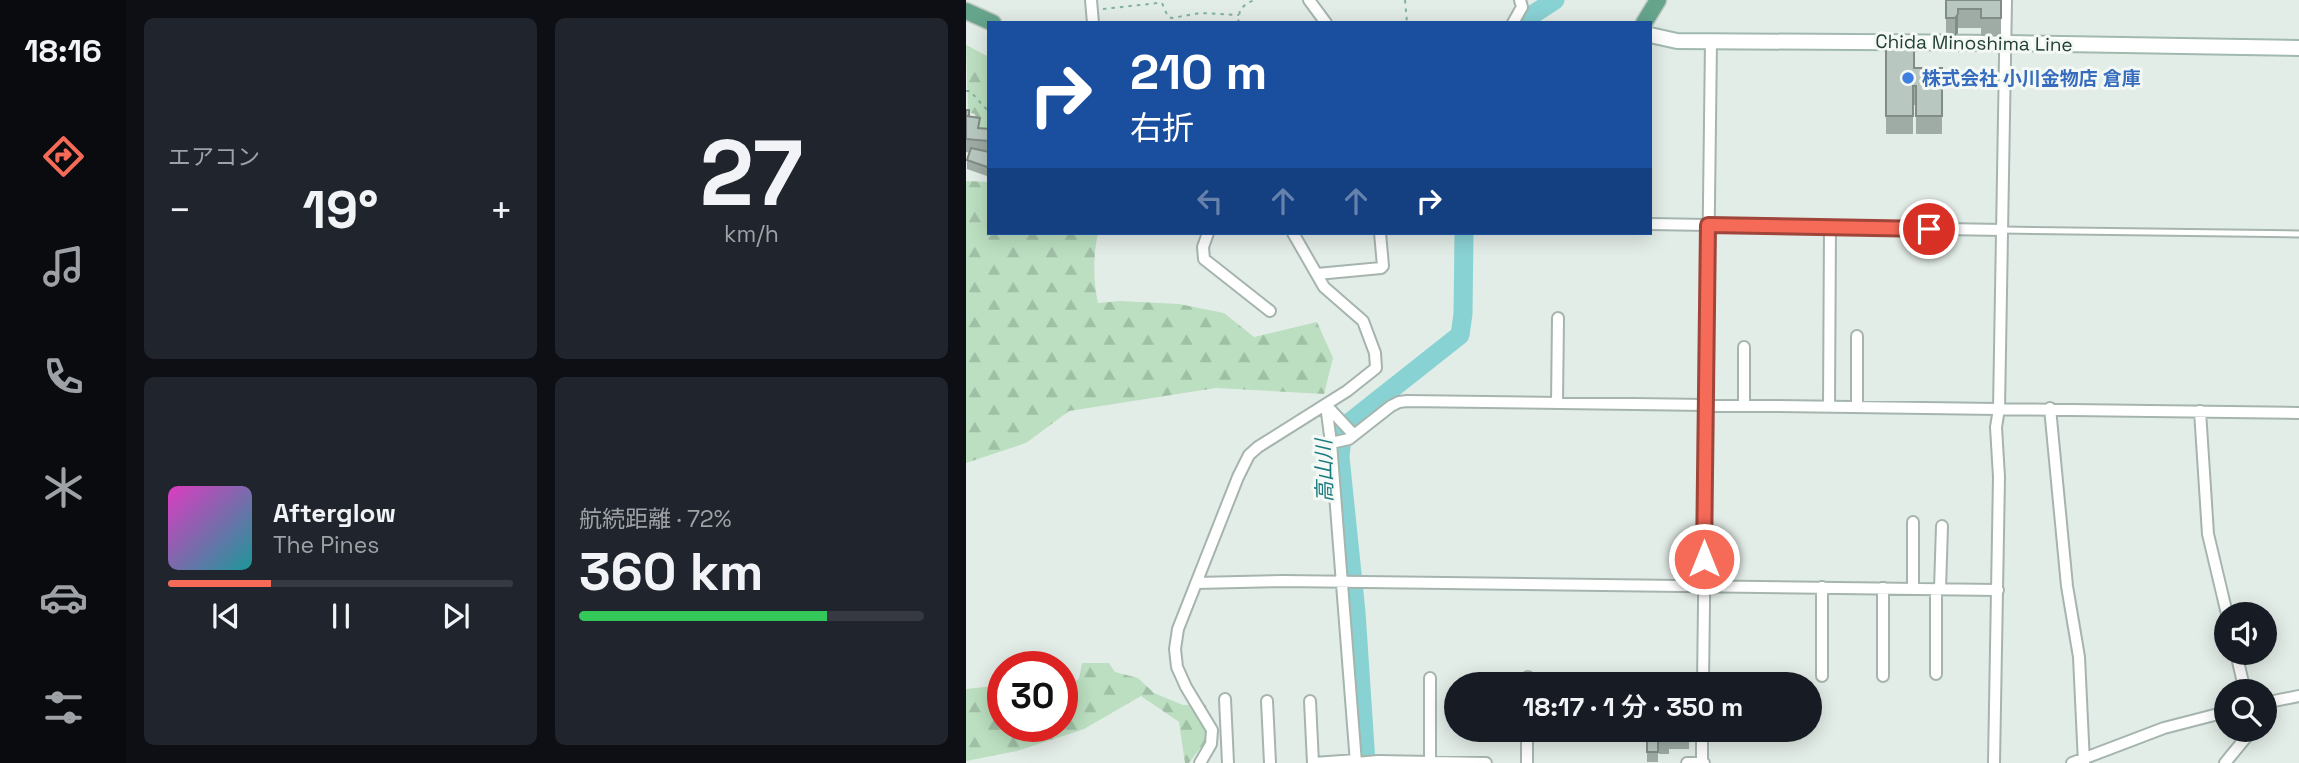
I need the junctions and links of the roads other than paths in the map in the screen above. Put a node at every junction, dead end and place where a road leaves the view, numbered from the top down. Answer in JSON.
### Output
{"nodes":[{"id":1,"x":1309,"y":0,"type":"edge"},
{"id":2,"x":1520,"y":0,"type":"edge"},
{"id":3,"x":1658,"y":0,"type":"edge"},
{"id":4,"x":2006,"y":0,"type":"edge"},
{"id":5,"x":966,"y":11,"type":"edge"},
{"id":6,"x":988,"y":21,"type":"edge"},
{"id":7,"x":1325,"y":21,"type":"edge"},
{"id":8,"x":1514,"y":21,"type":"edge"},
{"id":9,"x":1645,"y":21,"type":"edge"},
{"id":10,"x":1652,"y":36,"type":"edge"},
{"id":11,"x":1711,"y":41,"type":"junction"},
{"id":12,"x":2006,"y":43,"type":"junction"},
{"id":13,"x":2299,"y":48,"type":"edge"},
{"id":14,"x":1652,"y":224,"type":"edge"},
{"id":15,"x":1708,"y":225,"type":"junction"},
{"id":16,"x":1830,"y":227,"type":"junction"},
{"id":17,"x":2003,"y":230,"type":"junction"},
{"id":18,"x":2299,"y":234,"type":"edge"},
{"id":19,"x":1207,"y":235,"type":"edge"},
{"id":20,"x":1294,"y":235,"type":"edge"},
{"id":21,"x":1380,"y":235,"type":"edge"},
{"id":22,"x":1317,"y":274,"type":"junction"},
{"id":23,"x":1270,"y":311,"type":"dead end"},
{"id":24,"x":1559,"y":318,"type":"dead end"},
{"id":25,"x":1857,"y":337,"type":"dead end"},
{"id":26,"x":1744,"y":347,"type":"dead end"},
{"id":27,"x":1557,"y":403,"type":"junction"},
{"id":28,"x":1326,"y":405,"type":"junction"},
{"id":29,"x":1705,"y":405,"type":"junction"},
{"id":30,"x":1744,"y":405,"type":"junction"},
{"id":31,"x":1829,"y":407,"type":"junction"},
{"id":32,"x":1857,"y":407,"type":"junction"},
{"id":33,"x":2050,"y":408,"type":"junction"},
{"id":34,"x":1999,"y":409,"type":"junction"},
{"id":35,"x":2200,"y":411,"type":"junction"},
{"id":36,"x":2299,"y":413,"type":"edge"},
{"id":37,"x":1354,"y":435,"type":"junction"},
{"id":38,"x":1331,"y":443,"type":"junction"},
{"id":39,"x":1913,"y":522,"type":"dead end"},
{"id":40,"x":1942,"y":526,"type":"dead end"},
{"id":41,"x":1342,"y":581,"type":"junction"},
{"id":42,"x":1196,"y":583,"type":"junction"},
{"id":43,"x":1704,"y":585,"type":"junction"},
{"id":44,"x":1822,"y":587,"type":"junction"},
{"id":45,"x":1883,"y":588,"type":"junction"},
{"id":46,"x":1913,"y":589,"type":"junction"},
{"id":47,"x":1938,"y":589,"type":"junction"},
{"id":48,"x":1998,"y":590,"type":"junction"},
{"id":49,"x":2224,"y":602,"type":"edge"},
{"id":50,"x":1703,"y":672,"type":"edge"},
{"id":51,"x":1822,"y":672,"type":"edge"},
{"id":52,"x":1936,"y":674,"type":"dead end"},
{"id":53,"x":1883,"y":676,"type":"dead end"},
{"id":54,"x":1430,"y":678,"type":"dead end"},
{"id":55,"x":2299,"y":696,"type":"edge"},
{"id":56,"x":1225,"y":699,"type":"dead end"},
{"id":57,"x":2277,"y":700,"type":"edge"},
{"id":58,"x":1267,"y":701,"type":"dead end"},
{"id":59,"x":1310,"y":701,"type":"dead end"},
{"id":60,"x":2214,"y":715,"type":"edge"},
{"id":61,"x":1527,"y":742,"type":"edge"},
{"id":62,"x":1703,"y":742,"type":"edge"},
{"id":63,"x":2242,"y":742,"type":"edge"},
{"id":64,"x":2084,"y":761,"type":"edge"},
{"id":65,"x":1356,"y":762,"type":"edge"},
{"id":66,"x":1430,"y":762,"type":"edge"},
{"id":67,"x":1200,"y":763,"type":"edge"},
{"id":68,"x":1228,"y":763,"type":"edge"},
{"id":69,"x":1270,"y":763,"type":"edge"},
{"id":70,"x":1313,"y":763,"type":"edge"},
{"id":71,"x":1486,"y":763,"type":"edge"},
{"id":72,"x":1527,"y":763,"type":"edge"},
{"id":73,"x":1687,"y":763,"type":"edge"},
{"id":74,"x":1703,"y":763,"type":"edge"},
{"id":75,"x":1994,"y":763,"type":"edge"},
{"id":76,"x":2072,"y":763,"type":"edge"},
{"id":77,"x":2225,"y":763,"type":"edge"}],
"edges":[{"from":1,"to":7,"type":"street"},
{"from":2,"to":8,"type":"street"},
{"from":3,"to":9,"type":"main road"},
{"from":4,"to":12,"type":"street"},
{"from":5,"to":6,"type":"main road"},
{"from":10,"to":11,"type":"main road","name":"Chida Minoshima Line"},
{"from":11,"to":12,"type":"main road","name":"Chida Minoshima Line"},
{"from":11,"to":15,"type":"street"},
{"from":12,"to":13,"type":"main road","name":"Chida Minoshima Line"},
{"from":12,"to":17,"type":"street"},
{"from":14,"to":15,"type":"street"},
{"from":15,"to":16,"type":"street"},
{"from":15,"to":29,"type":"street"},
{"from":16,"to":17,"type":"street"},
{"from":16,"to":31,"type":"street"},
{"from":17,"to":18,"type":"lane"},
{"from":17,"to":34,"type":"street"},
{"from":19,"to":23,"type":"street"},
{"from":20,"to":22,"type":"street"},
{"from":21,"to":22,"type":"street"},
{"from":22,"to":28,"type":"street"},
{"from":24,"to":27,"type":"street"},
{"from":25,"to":32,"type":"street"},
{"from":26,"to":30,"type":"street"},
{"from":27,"to":29,"type":"street"},
{"from":27,"to":37,"type":"street"},
{"from":28,"to":37,"type":"street"},
{"from":28,"to":38,"type":"street"},
{"from":28,"to":42,"type":"street"},
{"from":29,"to":30,"type":"street"},
{"from":29,"to":43,"type":"street"},
{"from":30,"to":31,"type":"street"},
{"from":31,"to":32,"type":"street"},
{"from":32,"to":34,"type":"street"},
{"from":33,"to":34,"type":"street"},
{"from":33,"to":35,"type":"street"},
{"from":33,"to":64,"type":"street"},
{"from":34,"to":48,"type":"street"},
{"from":35,"to":36,"type":"street"},
{"from":35,"to":49,"type":"street"},
{"from":37,"to":38,"type":"street"},
{"from":38,"to":41,"type":"street"},
{"from":39,"to":46,"type":"street"},
{"from":40,"to":47,"type":"street"},
{"from":41,"to":42,"type":"street"},
{"from":41,"to":43,"type":"street"},
{"from":41,"to":65,"type":"street"},
{"from":42,"to":67,"type":"street"},
{"from":43,"to":44,"type":"street"},
{"from":43,"to":50,"type":"street"},
{"from":44,"to":45,"type":"street"},
{"from":44,"to":51,"type":"street"},
{"from":45,"to":46,"type":"street"},
{"from":45,"to":53,"type":"street"},
{"from":46,"to":47,"type":"street"},
{"from":47,"to":48,"type":"street"},
{"from":47,"to":52,"type":"street"},
{"from":48,"to":75,"type":"street"},
{"from":54,"to":66,"type":"street"},
{"from":55,"to":57,"type":"street"},
{"from":56,"to":68,"type":"street"},
{"from":58,"to":69,"type":"street"},
{"from":59,"to":70,"type":"street"},
{"from":60,"to":64,"type":"street"},
{"from":61,"to":72,"type":"street"},
{"from":62,"to":74,"type":"street"},
{"from":63,"to":77,"type":"street"},
{"from":64,"to":76,"type":"street"},
{"from":65,"to":66,"type":"street"},
{"from":65,"to":70,"type":"street"},
{"from":66,"to":71,"type":"street"},
{"from":73,"to":74,"type":"street"}]}
